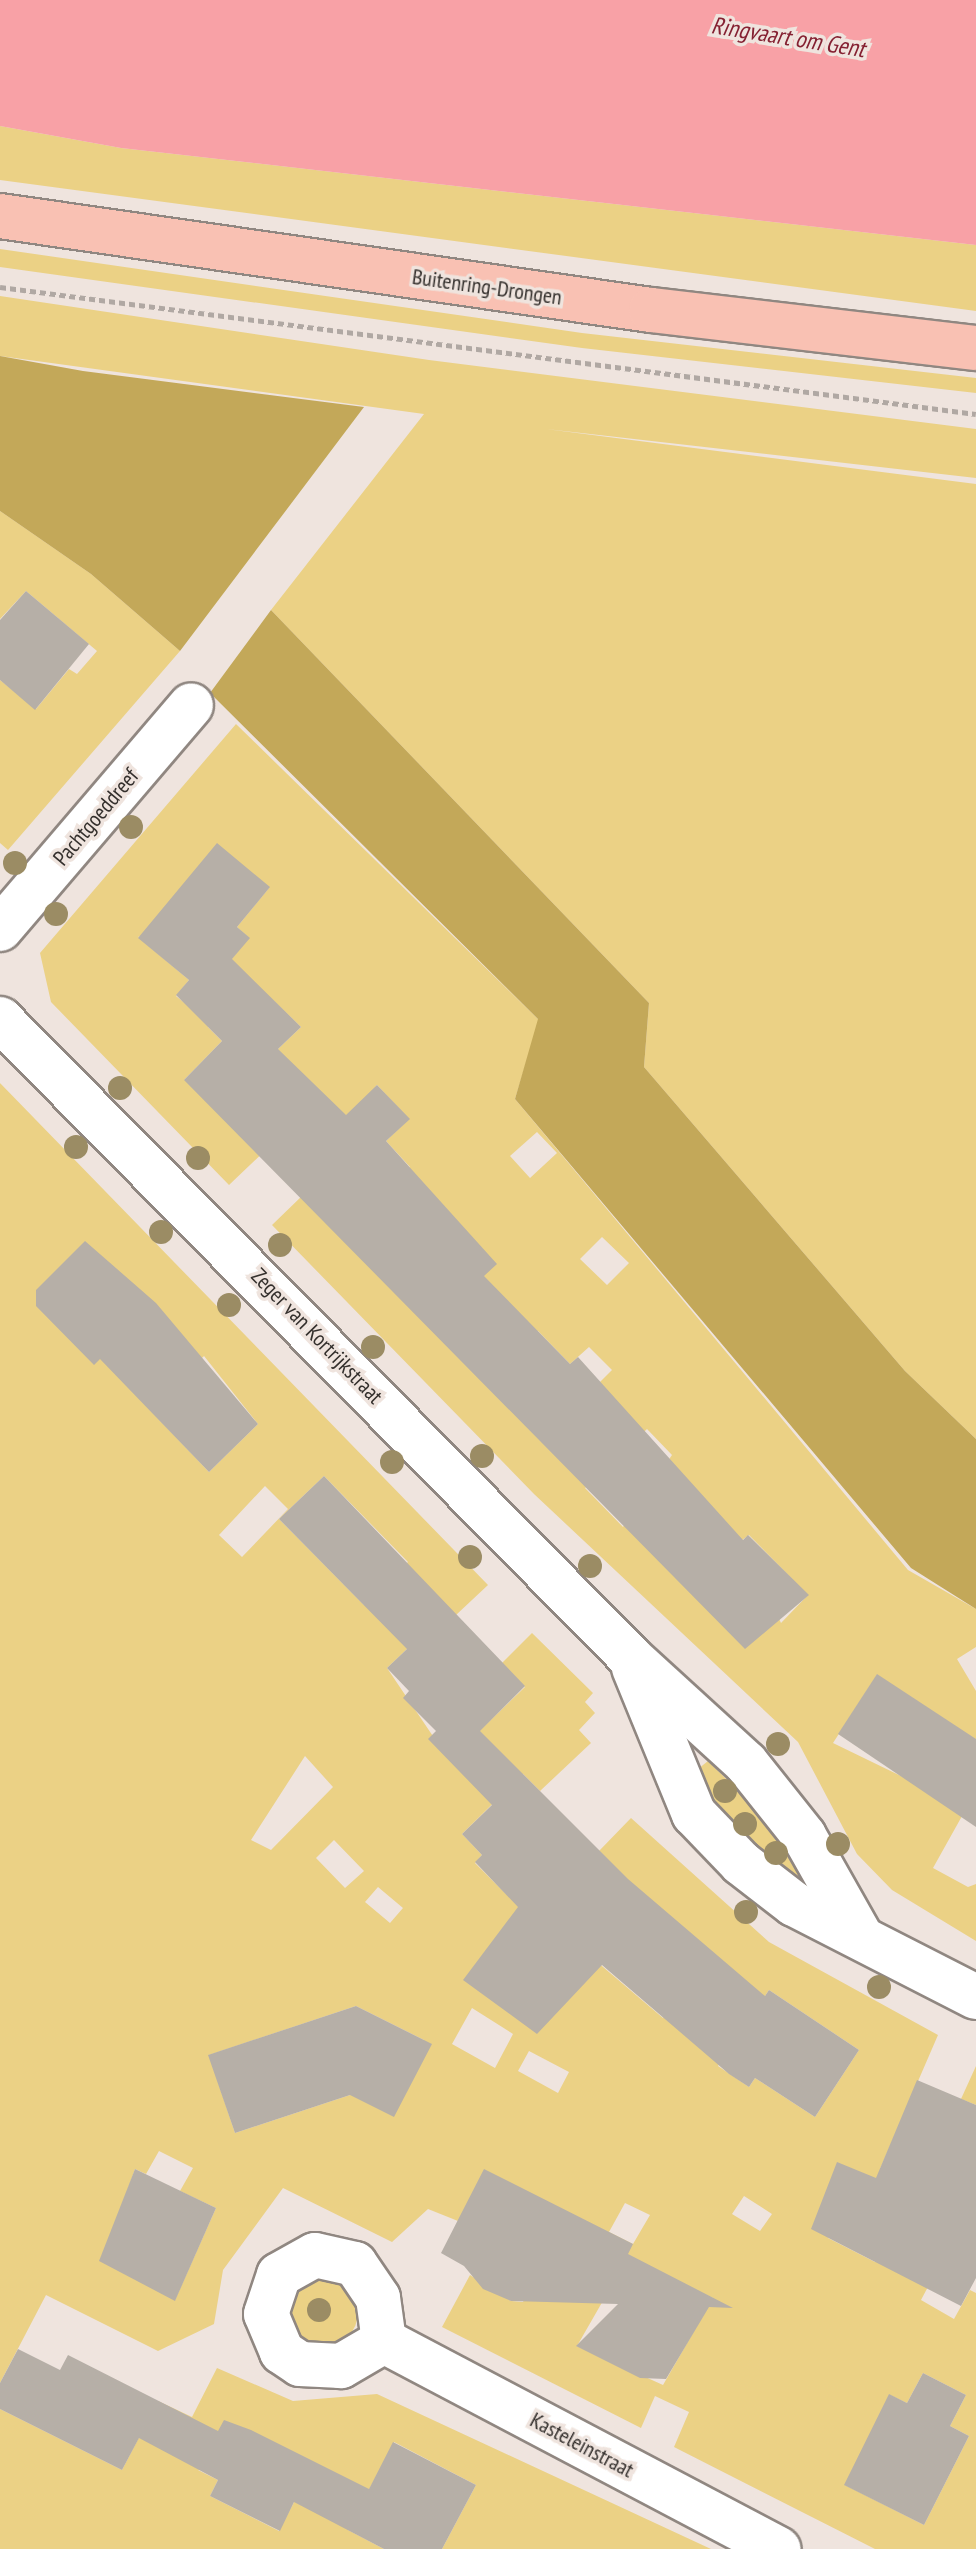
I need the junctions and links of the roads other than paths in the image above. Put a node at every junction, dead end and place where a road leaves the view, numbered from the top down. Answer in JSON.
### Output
{"nodes":[{"id":1,"x":0,"y":216,"type":"edge"},
{"id":2,"x":976,"y":348,"type":"edge"},
{"id":3,"x":191,"y":705,"type":"dead end"},
{"id":4,"x":0,"y":929,"type":"edge"},
{"id":5,"x":0,"y":1019,"type":"edge"},
{"id":6,"x":630,"y":1657,"type":"junction"},
{"id":7,"x":860,"y":1935,"type":"junction"},
{"id":8,"x":976,"y":1997,"type":"edge"},
{"id":9,"x":384,"y":2341,"type":"dead end"},
{"id":10,"x":779,"y":2549,"type":"edge"}],
"edges":[{"from":1,"to":2,"type":"highway","name":"Buitenring-Drongen"},
{"from":3,"to":4,"type":"street","name":"Pachtgoeddreef"},
{"from":5,"to":6,"type":"street","name":"Zeger van Kortrijkstraat"},
{"from":6,"to":7,"type":"street","name":"Zeger van Kortrijkstraat"},
{"from":6,"to":7,"type":"street","name":"Zeger van Kortrijkstraat"},
{"from":7,"to":8,"type":"street","name":"Zeger van Kortrijkstraat"},
{"from":9,"to":10,"type":"street","name":"Kasteleinstraat"}]}
